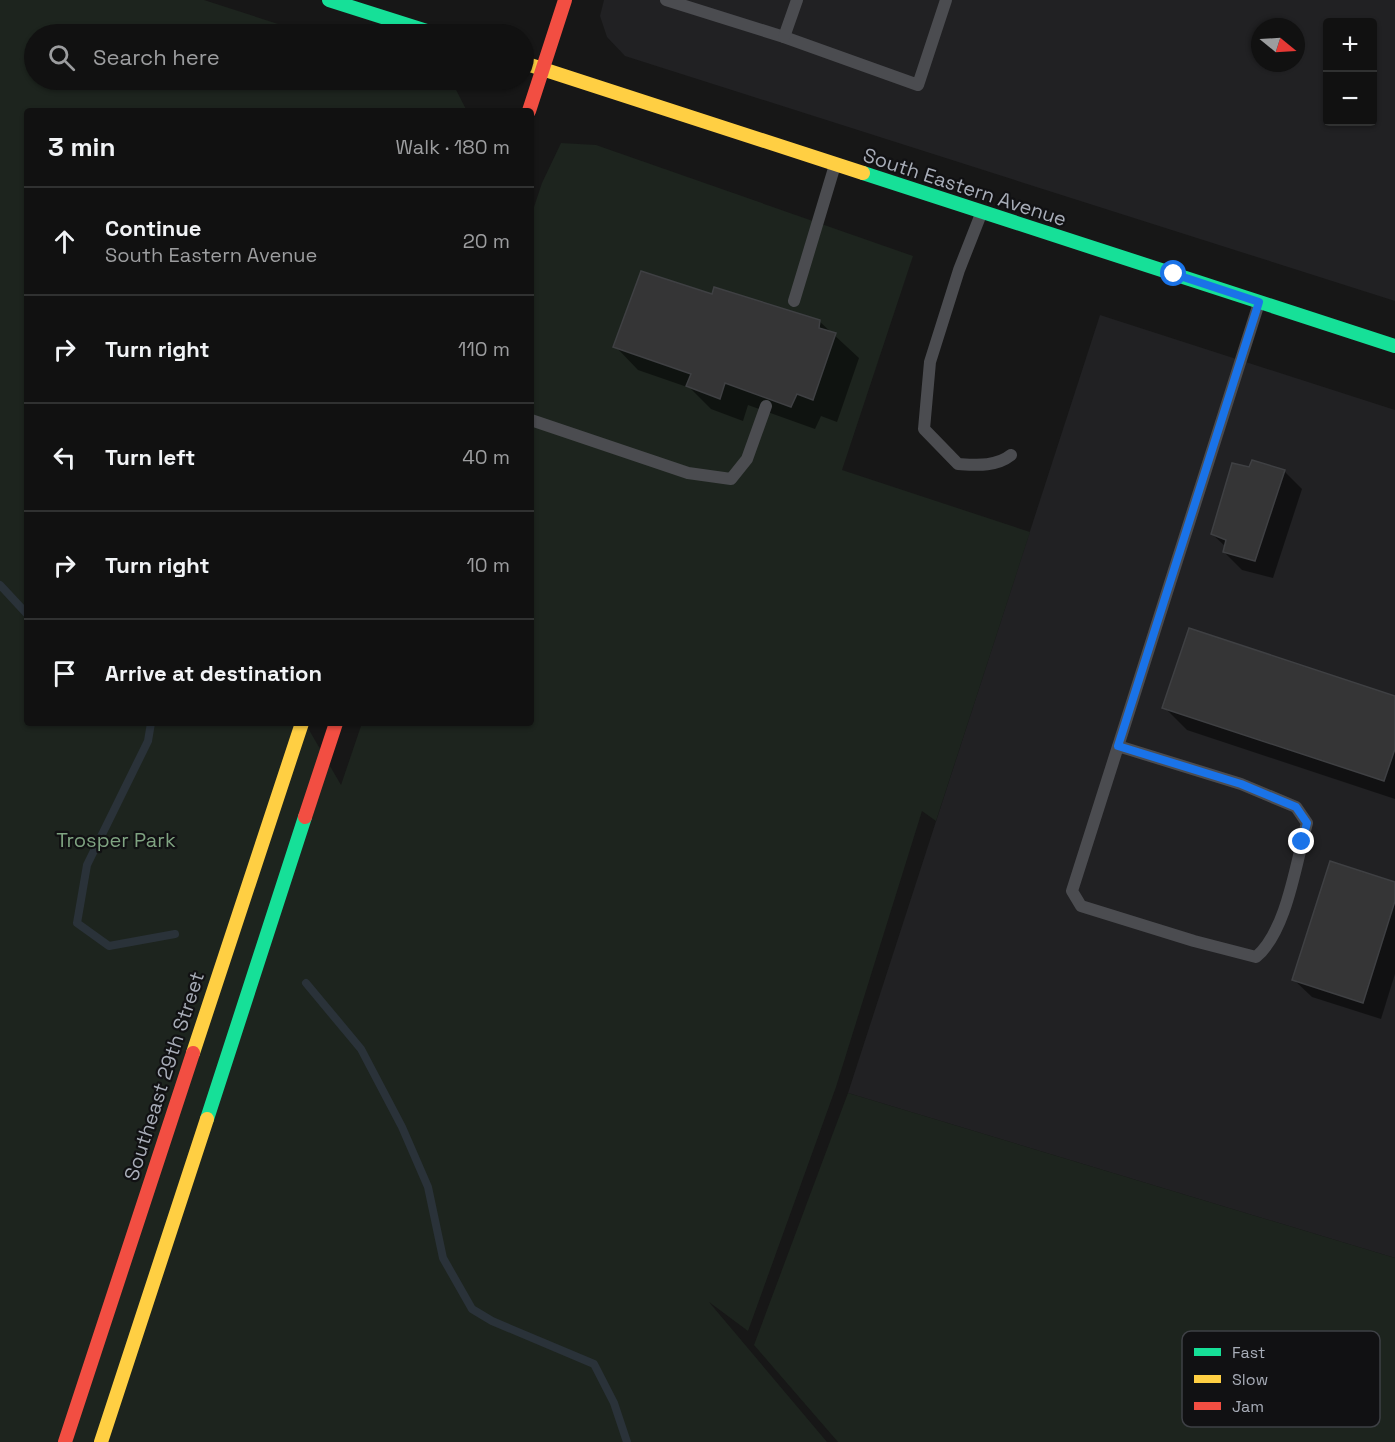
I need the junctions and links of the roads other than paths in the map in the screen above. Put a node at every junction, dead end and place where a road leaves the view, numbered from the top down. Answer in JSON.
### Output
{"nodes":[{"id":1,"x":329,"y":0,"type":"edge"},
{"id":2,"x":565,"y":0,"type":"edge"},
{"id":3,"x":666,"y":0,"type":"edge"},
{"id":4,"x":797,"y":0,"type":"edge"},
{"id":5,"x":946,"y":0,"type":"edge"},
{"id":6,"x":404,"y":24,"type":"edge"},
{"id":7,"x":784,"y":37,"type":"junction"},
{"id":8,"x":534,"y":66,"type":"edge"},
{"id":9,"x":543,"y":69,"type":"junction"},
{"id":10,"x":530,"y":108,"type":"edge"},
{"id":11,"x":835,"y":165,"type":"junction"},
{"id":12,"x":981,"y":213,"type":"junction"},
{"id":13,"x":794,"y":301,"type":"dead end"},
{"id":14,"x":1259,"y":302,"type":"junction"},
{"id":15,"x":1395,"y":346,"type":"edge"},
{"id":16,"x":766,"y":406,"type":"dead end"},
{"id":17,"x":534,"y":421,"type":"edge"},
{"id":18,"x":1011,"y":455,"type":"dead end"},
{"id":19,"x":301,"y":726,"type":"edge"},
{"id":20,"x":335,"y":726,"type":"edge"},
{"id":21,"x":1118,"y":746,"type":"junction"},
{"id":22,"x":65,"y":1442,"type":"edge"},
{"id":23,"x":101,"y":1442,"type":"edge"}],
"edges":[{"from":1,"to":6,"type":"main road"},
{"from":2,"to":9,"type":"main road"},
{"from":3,"to":7,"type":"lane"},
{"from":4,"to":7,"type":"lane"},
{"from":5,"to":7,"type":"lane"},
{"from":8,"to":9,"type":"main road","name":"South Eastern Avenue"},
{"from":9,"to":10,"type":"main road"},
{"from":9,"to":11,"type":"main road","name":"South Eastern Avenue"},
{"from":11,"to":12,"type":"main road","name":"South Eastern Avenue"},
{"from":11,"to":13,"type":"lane"},
{"from":12,"to":14,"type":"main road","name":"South Eastern Avenue"},
{"from":12,"to":18,"type":"lane"},
{"from":14,"to":15,"type":"main road","name":"South Eastern Avenue"},
{"from":14,"to":21,"type":"lane"},
{"from":16,"to":17,"type":"lane"},
{"from":19,"to":22,"type":"main road","name":"Southeast 29th Street"},
{"from":20,"to":23,"type":"main road"},
{"from":21,"to":21,"type":"lane"}]}
